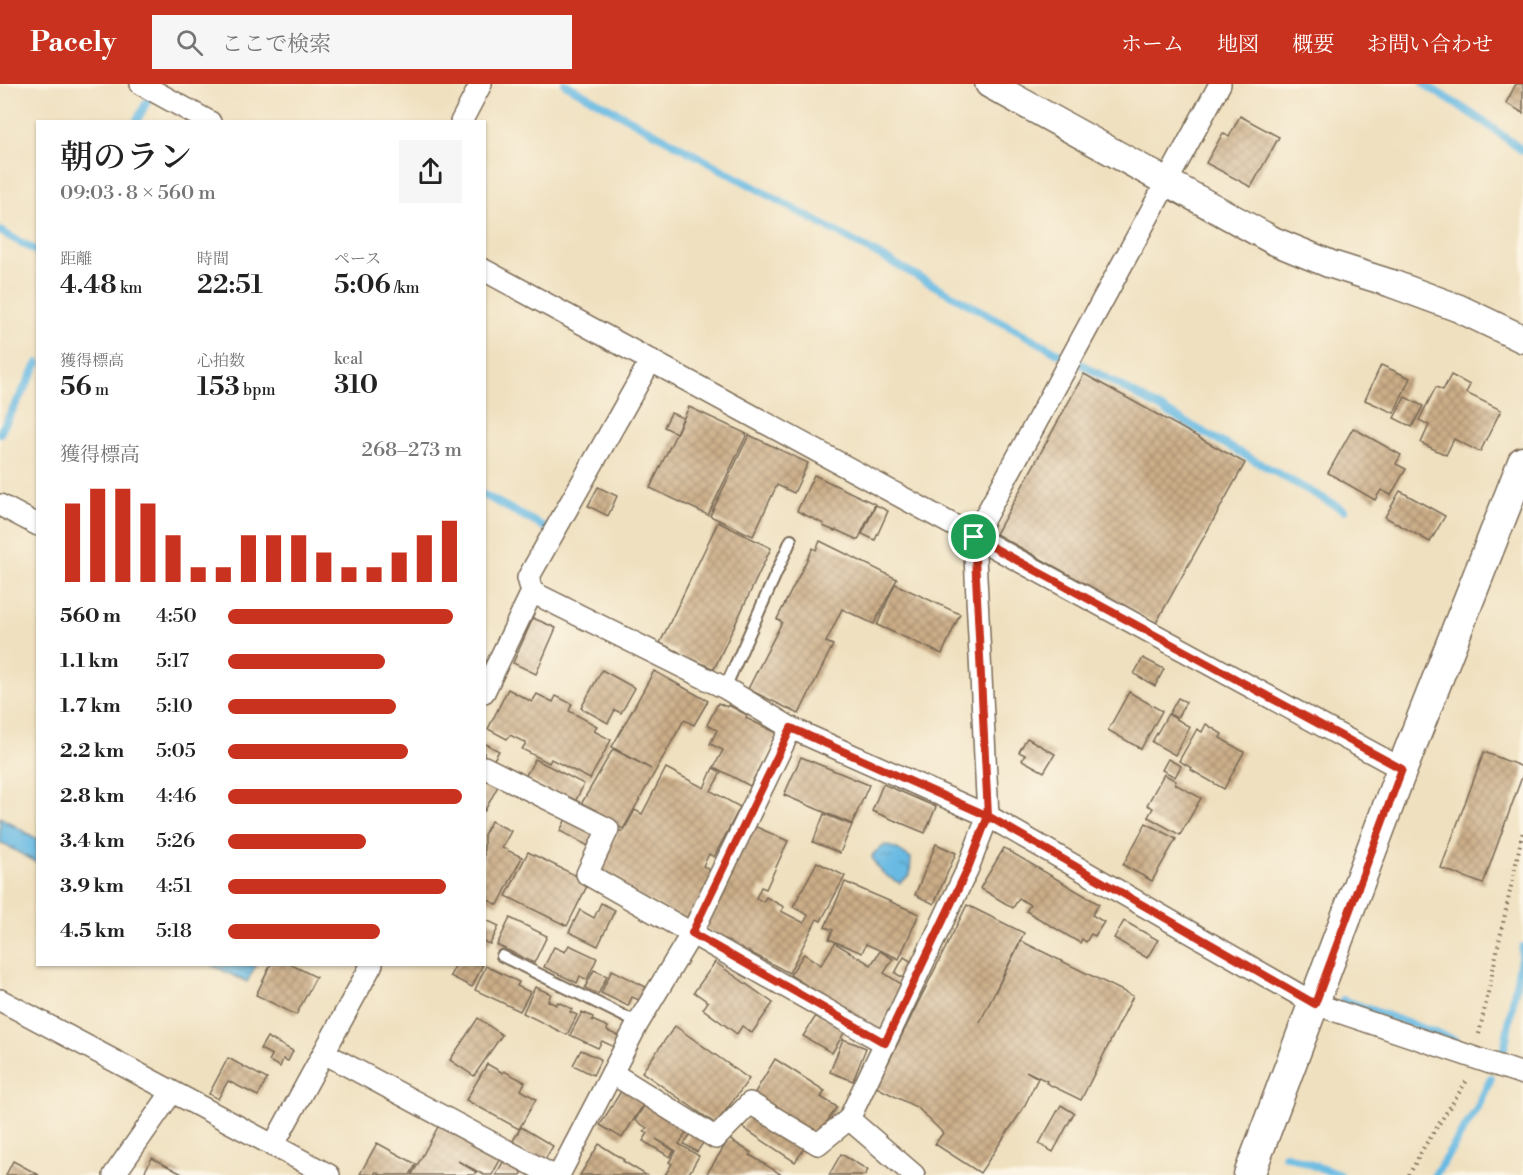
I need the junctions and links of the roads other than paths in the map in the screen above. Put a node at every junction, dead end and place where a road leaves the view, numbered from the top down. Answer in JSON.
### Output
{"nodes":[{"id":1,"x":141,"y":84,"type":"edge"},
{"id":2,"x":481,"y":84,"type":"edge"},
{"id":3,"x":988,"y":84,"type":"edge"},
{"id":4,"x":1220,"y":84,"type":"edge"},
{"id":5,"x":206,"y":120,"type":"edge"},
{"id":6,"x":462,"y":120,"type":"edge"},
{"id":7,"x":1167,"y":182,"type":"junction"},
{"id":8,"x":486,"y":271,"type":"edge"},
{"id":9,"x":1523,"y":339,"type":"edge"},
{"id":10,"x":651,"y":360,"type":"junction"},
{"id":11,"x":1523,"y":462,"type":"edge"},
{"id":12,"x":0,"y":505,"type":"edge"},
{"id":13,"x":36,"y":524,"type":"edge"},
{"id":14,"x":974,"y":537,"type":"junction"},
{"id":15,"x":791,"y":540,"type":"dead end"},
{"id":16,"x":532,"y":592,"type":"junction"},
{"id":17,"x":486,"y":688,"type":"edge"},
{"id":18,"x":725,"y":688,"type":"junction"},
{"id":19,"x":791,"y":728,"type":"junction"},
{"id":20,"x":486,"y":768,"type":"edge"},
{"id":21,"x":1402,"y":769,"type":"junction"},
{"id":22,"x":988,"y":816,"type":"junction"},
{"id":23,"x":692,"y":933,"type":"junction"},
{"id":24,"x":502,"y":956,"type":"dead end"},
{"id":25,"x":371,"y":966,"type":"edge"},
{"id":26,"x":0,"y":1000,"type":"edge"},
{"id":27,"x":1315,"y":1004,"type":"junction"},
{"id":28,"x":638,"y":1023,"type":"junction"},
{"id":29,"x":885,"y":1043,"type":"junction"},
{"id":30,"x":324,"y":1053,"type":"junction"},
{"id":31,"x":612,"y":1072,"type":"junction"},
{"id":32,"x":1523,"y":1074,"type":"edge"},
{"id":33,"x":172,"y":1092,"type":"junction"},
{"id":34,"x":849,"y":1119,"type":"junction"},
{"id":35,"x":273,"y":1146,"type":"junction"},
{"id":36,"x":114,"y":1175,"type":"edge"},
{"id":37,"x":329,"y":1175,"type":"edge"},
{"id":38,"x":552,"y":1175,"type":"edge"},
{"id":39,"x":559,"y":1175,"type":"edge"},
{"id":40,"x":914,"y":1175,"type":"edge"},
{"id":41,"x":1249,"y":1175,"type":"edge"}],
"edges":[{"from":1,"to":5,"type":"street"},
{"from":2,"to":6,"type":"street"},
{"from":3,"to":7,"type":"street"},
{"from":4,"to":7,"type":"street"},
{"from":7,"to":9,"type":"street"},
{"from":7,"to":14,"type":"street"},
{"from":8,"to":10,"type":"street"},
{"from":10,"to":14,"type":"street"},
{"from":10,"to":16,"type":"street"},
{"from":11,"to":21,"type":"main road"},
{"from":12,"to":13,"type":"street"},
{"from":14,"to":21,"type":"street"},
{"from":14,"to":22,"type":"street"},
{"from":15,"to":18,"type":"lane"},
{"from":16,"to":17,"type":"street"},
{"from":16,"to":18,"type":"street"},
{"from":18,"to":19,"type":"street"},
{"from":19,"to":22,"type":"street"},
{"from":19,"to":23,"type":"street"},
{"from":20,"to":23,"type":"street"},
{"from":21,"to":27,"type":"main road"},
{"from":22,"to":27,"type":"street"},
{"from":22,"to":29,"type":"street"},
{"from":23,"to":28,"type":"street"},
{"from":23,"to":29,"type":"street"},
{"from":24,"to":28,"type":"lane"},
{"from":25,"to":30,"type":"street"},
{"from":26,"to":33,"type":"street"},
{"from":27,"to":32,"type":"street"},
{"from":27,"to":41,"type":"main road"},
{"from":28,"to":31,"type":"street"},
{"from":29,"to":34,"type":"street"},
{"from":30,"to":35,"type":"street"},
{"from":30,"to":38,"type":"street"},
{"from":31,"to":34,"type":"street"},
{"from":31,"to":39,"type":"street"},
{"from":33,"to":35,"type":"street"},
{"from":33,"to":36,"type":"street"},
{"from":34,"to":40,"type":"street"},
{"from":35,"to":37,"type":"street"}]}
